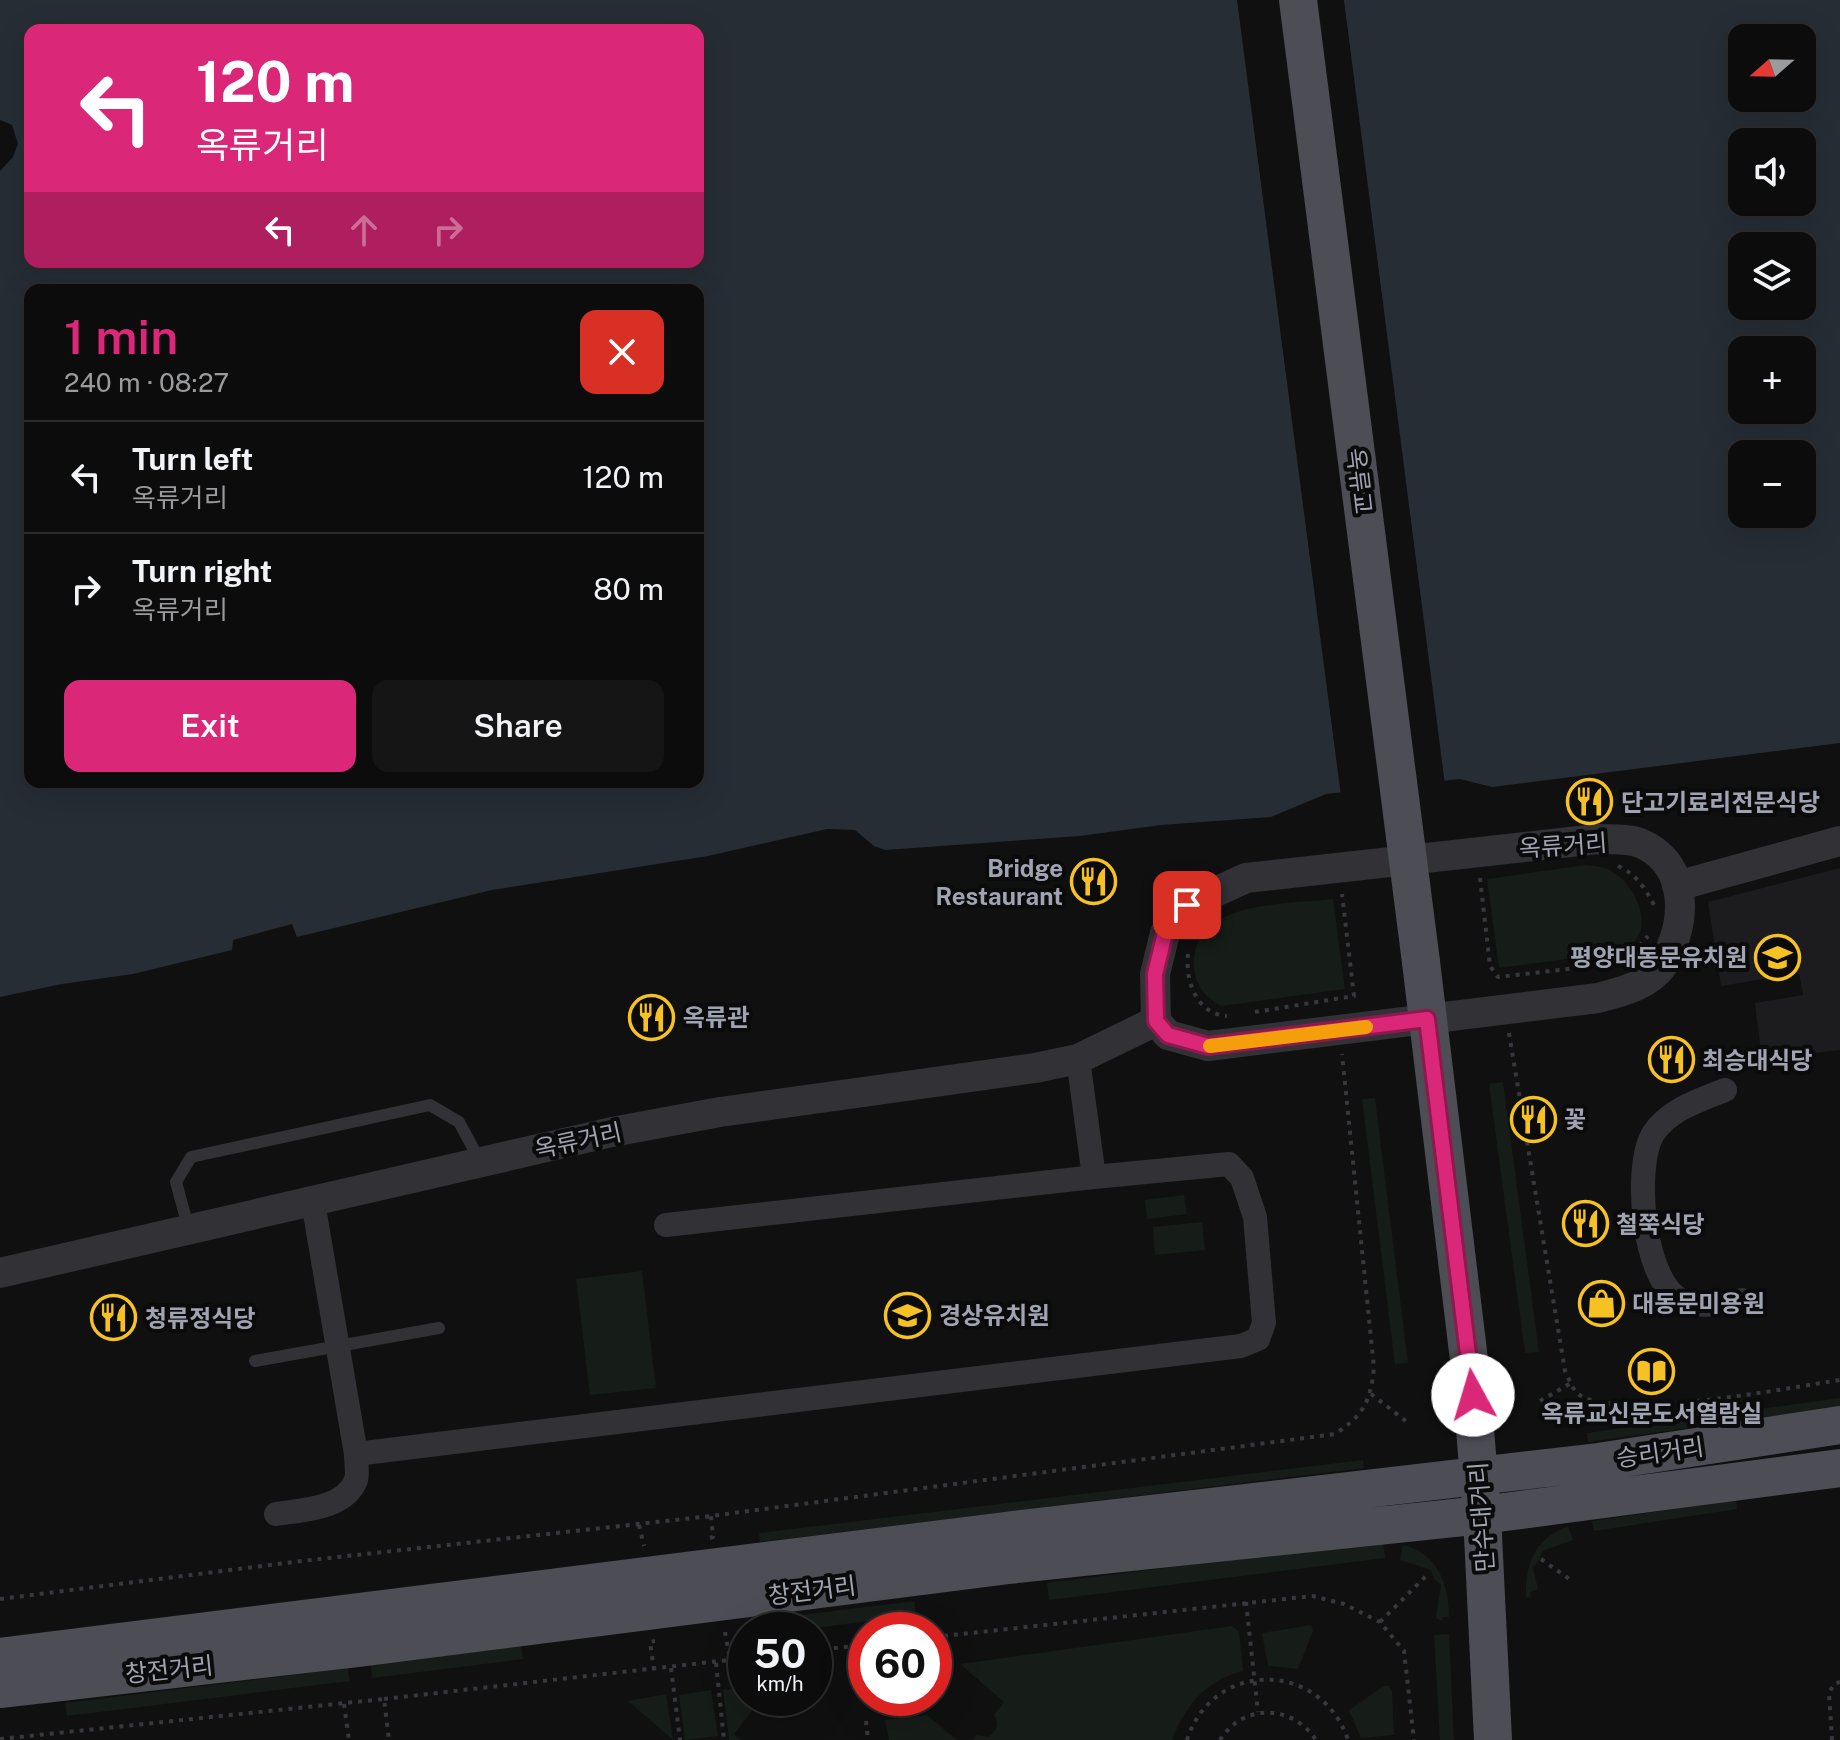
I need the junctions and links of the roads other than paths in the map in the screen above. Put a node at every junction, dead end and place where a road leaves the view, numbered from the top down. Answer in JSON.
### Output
{"nodes":[{"id":1,"x":1298,"y":0,"type":"edge"},
{"id":2,"x":1840,"y":841,"type":"edge"},
{"id":3,"x":1677,"y":886,"type":"junction"},
{"id":4,"x":1421,"y":962,"type":"joint"},
{"id":5,"x":1427,"y":1019,"type":"junction"},
{"id":6,"x":1156,"y":1021,"type":"junction"},
{"id":7,"x":1078,"y":1059,"type":"junction"},
{"id":8,"x":1725,"y":1090,"type":"dead end"},
{"id":9,"x":481,"y":1162,"type":"junction"},
{"id":10,"x":1094,"y":1177,"type":"junction"},
{"id":11,"x":313,"y":1202,"type":"junction"},
{"id":12,"x":666,"y":1225,"type":"dead end"},
{"id":13,"x":189,"y":1230,"type":"junction"},
{"id":14,"x":0,"y":1273,"type":"edge"},
{"id":15,"x":1742,"y":1300,"type":"dead end"},
{"id":16,"x":439,"y":1328,"type":"dead end"},
{"id":17,"x":338,"y":1346,"type":"junction"},
{"id":18,"x":255,"y":1361,"type":"dead end"},
{"id":19,"x":1840,"y":1425,"type":"edge"},
{"id":20,"x":356,"y":1454,"type":"junction"},
{"id":21,"x":1840,"y":1468,"type":"edge"},
{"id":22,"x":1479,"y":1474,"type":"junction"},
{"id":23,"x":276,"y":1514,"type":"dead end"},
{"id":24,"x":1482,"y":1515,"type":"junction"},
{"id":25,"x":0,"y":1657,"type":"edge"},
{"id":26,"x":0,"y":1689,"type":"edge"},
{"id":27,"x":1493,"y":1740,"type":"edge"}],
"edges":[{"from":1,"to":4,"type":"main road","name":"옥류교","bridge":true},
{"from":2,"to":3,"type":"street"},
{"from":3,"to":5,"type":"street","name":"옥류거리"},
{"from":3,"to":6,"type":"street","name":"옥류거리"},
{"from":4,"to":5,"type":"main road","name":"만수대거리"},
{"from":5,"to":6,"type":"street","name":"옥류거리"},
{"from":5,"to":22,"type":"main road","name":"만수대거리"},
{"from":6,"to":7,"type":"street","name":"옥류거리"},
{"from":7,"to":9,"type":"street","name":"옥류거리"},
{"from":7,"to":10,"type":"street"},
{"from":8,"to":15,"type":"street"},
{"from":9,"to":11,"type":"street","name":"옥류거리"},
{"from":9,"to":13,"type":"lane"},
{"from":10,"to":12,"type":"street"},
{"from":10,"to":20,"type":"street"},
{"from":11,"to":13,"type":"street","name":"옥류거리"},
{"from":11,"to":17,"type":"street"},
{"from":13,"to":14,"type":"street","name":"옥류거리"},
{"from":16,"to":17,"type":"lane"},
{"from":17,"to":18,"type":"lane"},
{"from":17,"to":20,"type":"street"},
{"from":19,"to":22,"type":"main road","name":"승리거리"},
{"from":20,"to":23,"type":"street"},
{"from":21,"to":24,"type":"main road","name":"승리거리"},
{"from":22,"to":24,"type":"main road","name":"만수대거리"},
{"from":22,"to":25,"type":"main road","name":"창전거리"},
{"from":24,"to":26,"type":"main road","name":"창전거리"},
{"from":24,"to":27,"type":"main road","name":"만수대거리"}]}
